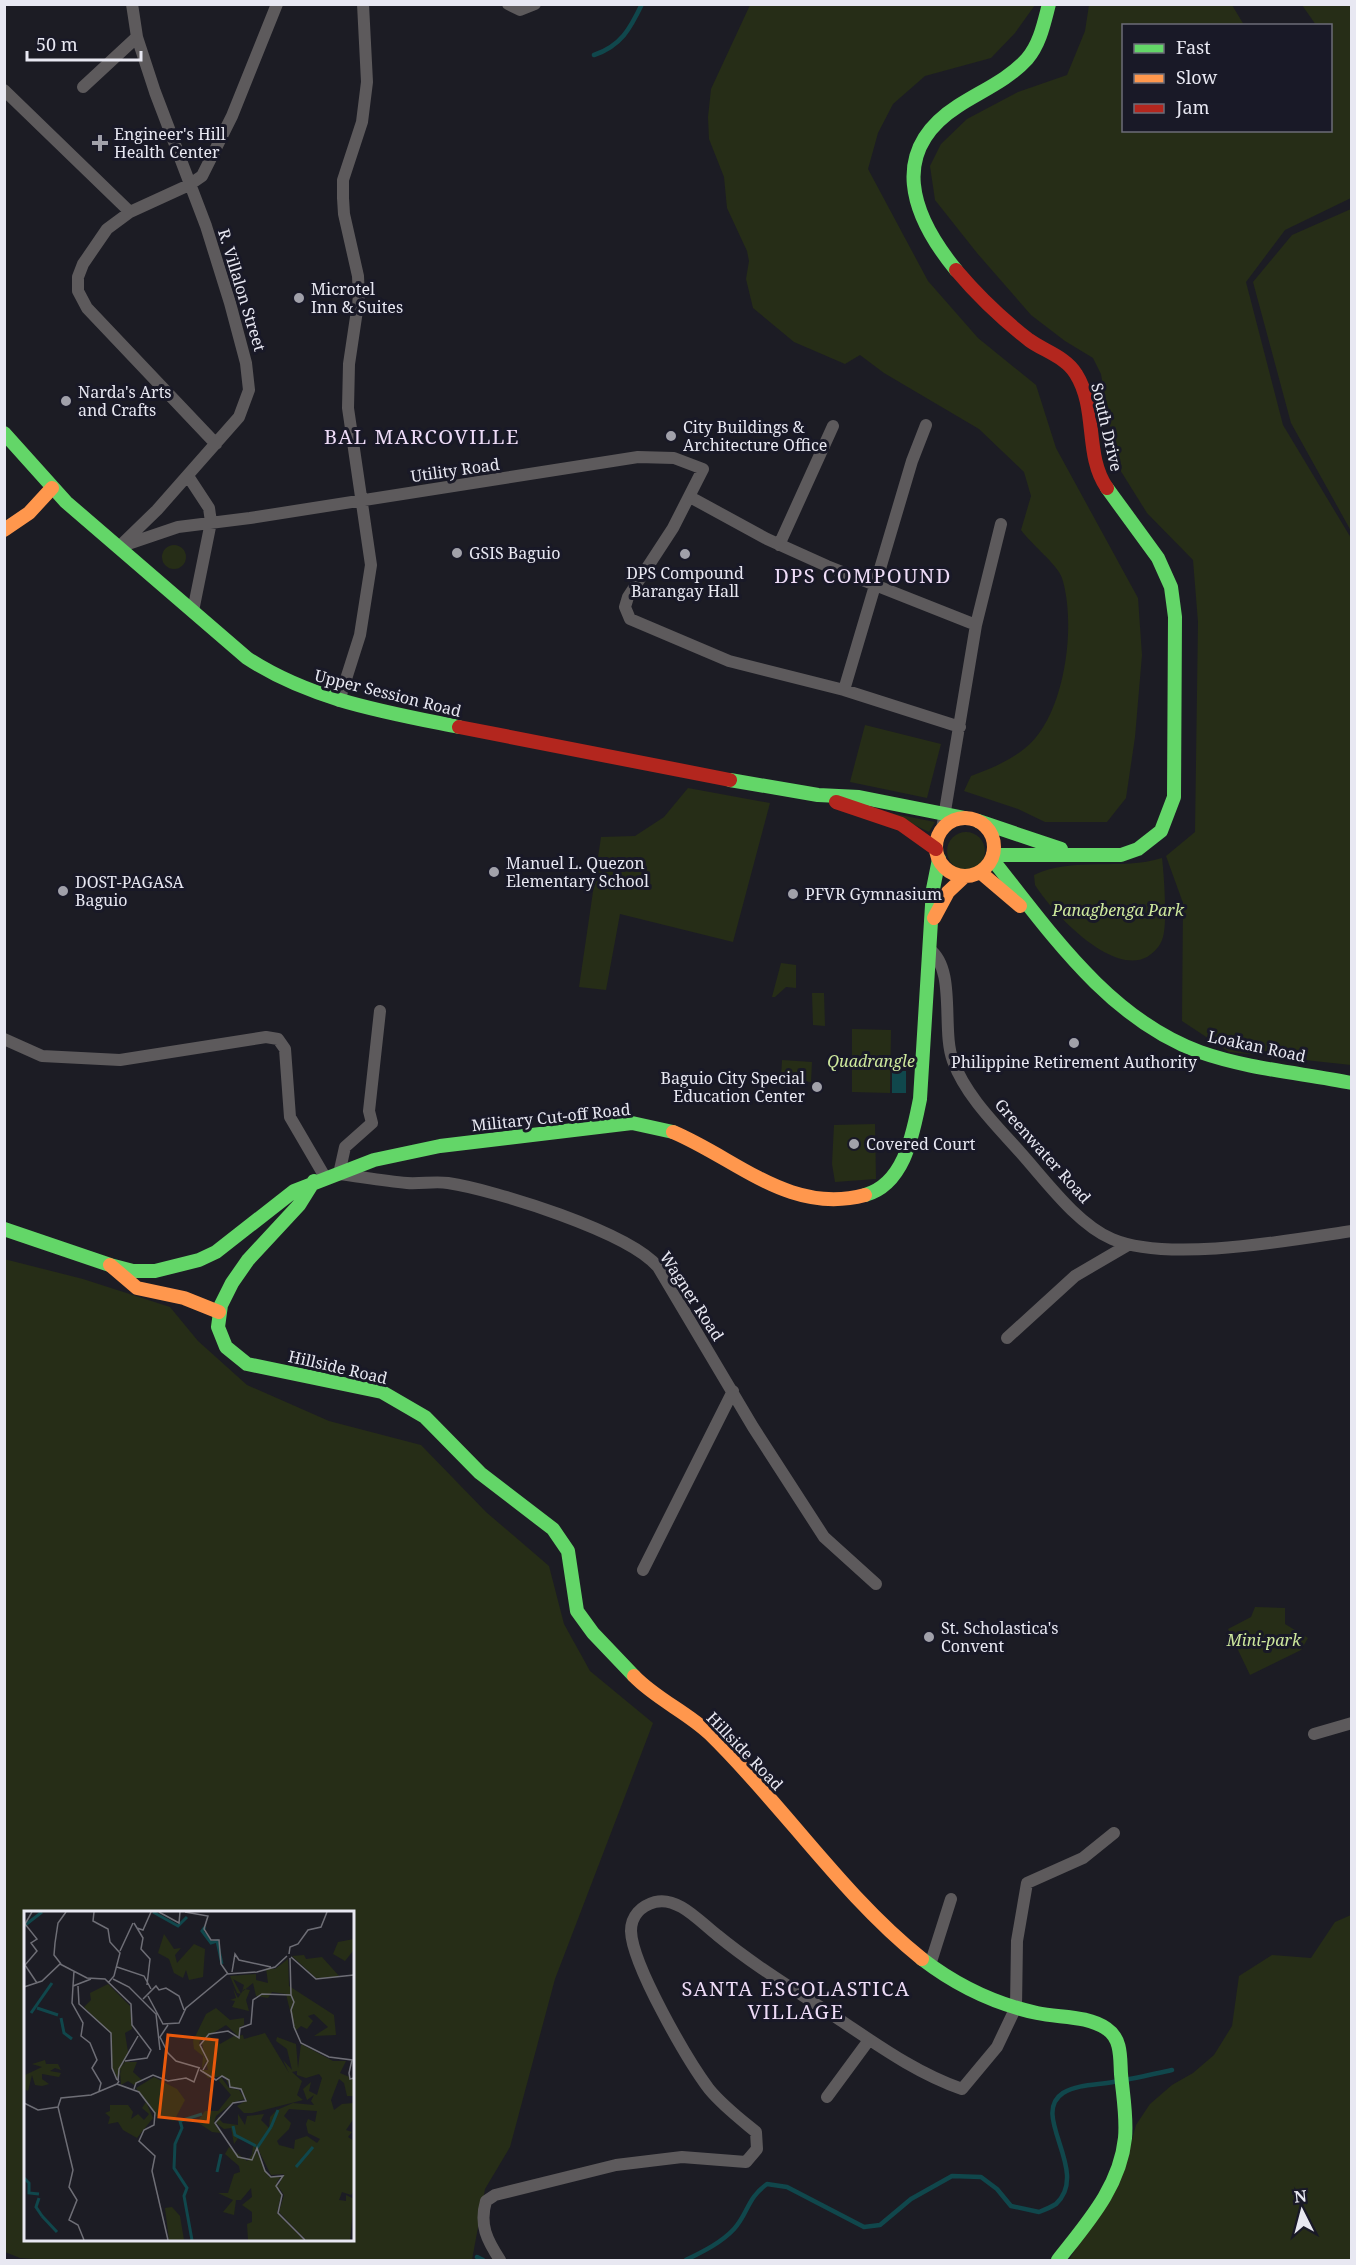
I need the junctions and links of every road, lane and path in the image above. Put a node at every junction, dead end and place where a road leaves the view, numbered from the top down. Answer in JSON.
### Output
{"nodes":[{"id":1,"x":132,"y":4,"type":"edge"},
{"id":2,"x":277,"y":4,"type":"edge"},
{"id":3,"x":363,"y":4,"type":"edge"},
{"id":4,"x":508,"y":4,"type":"edge"},
{"id":5,"x":536,"y":4,"type":"edge"},
{"id":6,"x":1049,"y":4,"type":"edge"},
{"id":7,"x":137,"y":37,"type":"junction"},
{"id":8,"x":83,"y":87,"type":"dead end"},
{"id":9,"x":4,"y":90,"type":"edge"},
{"id":10,"x":189,"y":185,"type":"junction"},
{"id":11,"x":130,"y":212,"type":"junction"},
{"id":12,"x":926,"y":425,"type":"dead end"},
{"id":13,"x":833,"y":426,"type":"dead end"},
{"id":14,"x":4,"y":433,"type":"edge"},
{"id":15,"x":216,"y":444,"type":"junction"},
{"id":16,"x":188,"y":476,"type":"junction"},
{"id":17,"x":52,"y":488,"type":"junction"},
{"id":18,"x":690,"y":497,"type":"junction"},
{"id":19,"x":66,"y":502,"type":"junction"},
{"id":20,"x":361,"y":502,"type":"junction"},
{"id":21,"x":38,"y":506,"type":"junction"},
{"id":22,"x":211,"y":522,"type":"junction"},
{"id":23,"x":1001,"y":524,"type":"dead end"},
{"id":24,"x":4,"y":530,"type":"edge"},
{"id":25,"x":779,"y":545,"type":"junction"},
{"id":26,"x":118,"y":547,"type":"junction"},
{"id":27,"x":875,"y":588,"type":"junction"},
{"id":28,"x":193,"y":611,"type":"junction"},
{"id":29,"x":976,"y":625,"type":"junction"},
{"id":30,"x":844,"y":690,"type":"junction"},
{"id":31,"x":339,"y":701,"type":"junction"},
{"id":32,"x":960,"y":727,"type":"junction"},
{"id":33,"x":818,"y":795,"type":"junction"},
{"id":34,"x":944,"y":814,"type":"junction"},
{"id":35,"x":971,"y":820,"type":"junction"},
{"id":36,"x":942,"y":829,"type":"junction"},
{"id":37,"x":1073,"y":853,"type":"junction"},
{"id":38,"x":938,"y":854,"type":"junction"},
{"id":39,"x":993,"y":857,"type":"junction"},
{"id":40,"x":980,"y":873,"type":"junction"},
{"id":41,"x":965,"y":876,"type":"junction"},
{"id":42,"x":932,"y":924,"type":"junction"},
{"id":43,"x":1053,"y":934,"type":"junction"},
{"id":44,"x":929,"y":949,"type":"junction"},
{"id":45,"x":380,"y":1011,"type":"dead end"},
{"id":46,"x":4,"y":1039,"type":"edge"},
{"id":47,"x":1352,"y":1083,"type":"edge"},
{"id":48,"x":339,"y":1174,"type":"junction"},
{"id":49,"x":319,"y":1179,"type":"junction"},
{"id":50,"x":4,"y":1229,"type":"edge"},
{"id":51,"x":1352,"y":1231,"type":"edge"},
{"id":52,"x":1128,"y":1245,"type":"junction"},
{"id":53,"x":110,"y":1265,"type":"junction"},
{"id":54,"x":219,"y":1312,"type":"junction"},
{"id":55,"x":1006,"y":1338,"type":"dead end"},
{"id":56,"x":733,"y":1391,"type":"junction"},
{"id":57,"x":643,"y":1570,"type":"dead end"},
{"id":58,"x":876,"y":1584,"type":"dead end"},
{"id":59,"x":1352,"y":1723,"type":"edge"},
{"id":60,"x":1314,"y":1734,"type":"dead end"},
{"id":61,"x":1113,"y":1833,"type":"dead end"},
{"id":62,"x":951,"y":1899,"type":"dead end"},
{"id":63,"x":930,"y":1965,"type":"junction"},
{"id":64,"x":1016,"y":2007,"type":"junction"},
{"id":65,"x":869,"y":2040,"type":"junction"},
{"id":66,"x":827,"y":2097,"type":"dead end"},
{"id":67,"x":500,"y":2260,"type":"edge"},
{"id":68,"x":1058,"y":2260,"type":"edge"}],
"edges":[{"from":1,"to":7,"type":"street","name":"R. Villalon Street"},
{"from":2,"to":10,"type":"street"},
{"from":3,"to":20,"type":"street"},
{"from":4,"to":5,"type":"street"},
{"from":6,"to":37,"type":"main road","name":"South Drive"},
{"from":7,"to":8,"type":"street"},
{"from":7,"to":10,"type":"street","name":"R. Villalon Street"},
{"from":9,"to":11,"type":"street"},
{"from":10,"to":11,"type":"street"},
{"from":10,"to":15,"type":"street","name":"R. Villalon Street"},
{"from":11,"to":15,"type":"street"},
{"from":12,"to":27,"type":"street"},
{"from":13,"to":25,"type":"street"},
{"from":14,"to":17,"type":"main road","name":"Upper Session Road"},
{"from":15,"to":16,"type":"street","name":"R. Villalon Street"},
{"from":16,"to":22,"type":"street"},
{"from":16,"to":26,"type":"street","name":"R. Villalon Street"},
{"from":17,"to":19,"type":"main road","name":"Upper Session Road"},
{"from":17,"to":21,"type":"main road"},
{"from":18,"to":20,"type":"street","name":"Utility Road"},
{"from":18,"to":25,"type":"street"},
{"from":18,"to":30,"type":"street"},
{"from":19,"to":21,"type":"main road"},
{"from":19,"to":26,"type":"main road","name":"Upper Session Road"},
{"from":20,"to":22,"type":"street","name":"Utility Road"},
{"from":20,"to":31,"type":"street"},
{"from":21,"to":24,"type":"main road"},
{"from":22,"to":26,"type":"street","name":"Utility Road"},
{"from":22,"to":28,"type":"street"},
{"from":23,"to":29,"type":"street"},
{"from":25,"to":27,"type":"street"},
{"from":26,"to":28,"type":"main road","name":"Upper Session Road"},
{"from":27,"to":29,"type":"street"},
{"from":27,"to":30,"type":"street"},
{"from":28,"to":31,"type":"main road","name":"Upper Session Road"},
{"from":29,"to":32,"type":"street"},
{"from":30,"to":32,"type":"street"},
{"from":31,"to":33,"type":"main road","name":"Upper Session Road"},
{"from":32,"to":34,"type":"street"},
{"from":33,"to":34,"type":"main road","name":"Upper Session Road"},
{"from":33,"to":38,"type":"main road","name":"Upper Session Road"},
{"from":34,"to":35,"type":"main road","name":"Upper Session Road"},
{"from":34,"to":36,"type":"street"},
{"from":35,"to":36,"type":"main road"},
{"from":35,"to":37,"type":"main road","name":"South Drive"},
{"from":35,"to":39,"type":"main road"},
{"from":36,"to":38,"type":"main road"},
{"from":37,"to":39,"type":"main road","name":"South Drive"},
{"from":38,"to":41,"type":"main road"},
{"from":38,"to":42,"type":"main road","name":"Military Cut-off Road"},
{"from":39,"to":40,"type":"main road"},
{"from":39,"to":43,"type":"main road","name":"Loakan Road"},
{"from":40,"to":41,"type":"main road"},
{"from":40,"to":43,"type":"main road","name":"Loakan Road"},
{"from":41,"to":42,"type":"main road","name":"Military Cut-off Road"},
{"from":42,"to":44,"type":"main road","name":"Military Cut-off Road"},
{"from":43,"to":47,"type":"main road","name":"Loakan Road"},
{"from":44,"to":48,"type":"main road","name":"Military Cut-off Road"},
{"from":44,"to":52,"type":"street","name":"Greenwater Road"},
{"from":45,"to":48,"type":"street"},
{"from":46,"to":49,"type":"street"},
{"from":48,"to":49,"type":"main road","name":"Military Cut-off Road"},
{"from":48,"to":56,"type":"street","name":"Wagner Road"},
{"from":49,"to":53,"type":"main road","name":"Military Cut-off Road"},
{"from":49,"to":54,"type":"main road"},
{"from":50,"to":53,"type":"main road","name":"Military Cut-off Road"},
{"from":51,"to":52,"type":"street","name":"Greenwater Road"},
{"from":52,"to":55,"type":"street"},
{"from":53,"to":54,"type":"main road"},
{"from":54,"to":63,"type":"main road","name":"Hillside Road"},
{"from":56,"to":57,"type":"street"},
{"from":56,"to":58,"type":"street","name":"Wagner Road"},
{"from":59,"to":60,"type":"street"},
{"from":61,"to":64,"type":"street"},
{"from":62,"to":63,"type":"street"},
{"from":63,"to":64,"type":"main road","name":"Hillside Road"},
{"from":64,"to":65,"type":"street"},
{"from":64,"to":68,"type":"main road","name":"Hillside Road"},
{"from":65,"to":66,"type":"street"},
{"from":65,"to":67,"type":"street"}]}
